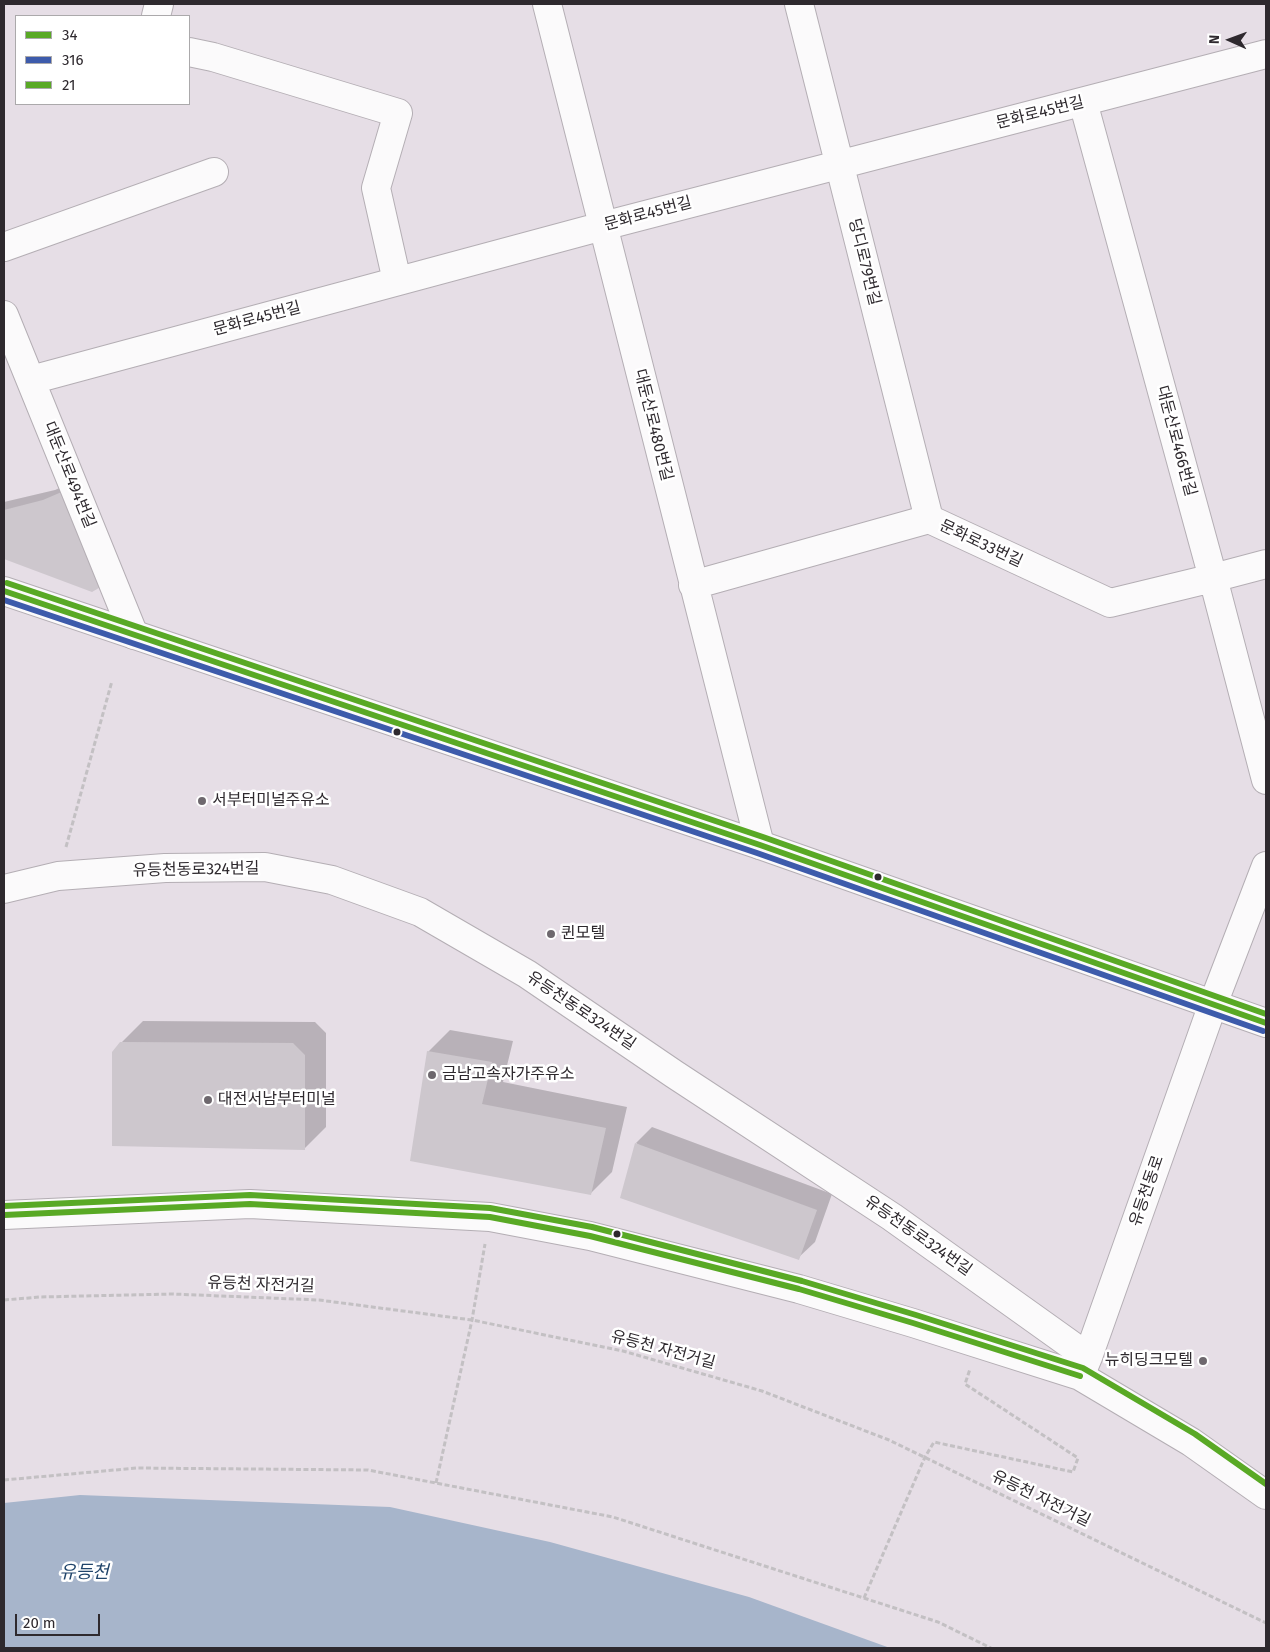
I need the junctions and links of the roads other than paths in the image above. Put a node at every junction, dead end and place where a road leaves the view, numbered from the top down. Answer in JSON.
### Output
{"nodes":[{"id":1,"x":547,"y":4,"type":"edge"},
{"id":2,"x":799,"y":4,"type":"edge"},
{"id":3,"x":190,"y":52,"type":"edge"},
{"id":4,"x":1266,"y":54,"type":"edge"},
{"id":5,"x":1083,"y":102,"type":"junction"},
{"id":6,"x":839,"y":164,"type":"junction"},
{"id":7,"x":214,"y":172,"type":"dead end"},
{"id":8,"x":603,"y":226,"type":"junction"},
{"id":9,"x":4,"y":248,"type":"edge"},
{"id":10,"x":397,"y":281,"type":"junction"},
{"id":11,"x":4,"y":315,"type":"edge"},
{"id":12,"x":31,"y":380,"type":"junction"},
{"id":13,"x":929,"y":519,"type":"junction"},
{"id":14,"x":1266,"y":564,"type":"edge"},
{"id":15,"x":1213,"y":578,"type":"junction"},
{"id":16,"x":693,"y":584,"type":"junction"},
{"id":17,"x":4,"y":591,"type":"edge"},
{"id":18,"x":134,"y":635,"type":"junction"},
{"id":19,"x":1266,"y":780,"type":"edge"},
{"id":20,"x":760,"y":845,"type":"junction"},
{"id":21,"x":1266,"y":866,"type":"edge"},
{"id":22,"x":4,"y":889,"type":"edge"},
{"id":23,"x":1213,"y":1004,"type":"junction"},
{"id":24,"x":1266,"y":1023,"type":"edge"},
{"id":25,"x":4,"y":1214,"type":"edge"},
{"id":26,"x":1084,"y":1367,"type":"junction"},
{"id":27,"x":1266,"y":1495,"type":"edge"}],
"edges":[{"from":1,"to":8,"type":"street","name":"대둔산로480번길"},
{"from":2,"to":6,"type":"street","name":"당디로79번길"},
{"from":3,"to":10,"type":"street"},
{"from":4,"to":5,"type":"street","name":"문화로45번길"},
{"from":5,"to":6,"type":"street","name":"문화로45번길"},
{"from":5,"to":15,"type":"street","name":"대둔산로466번길"},
{"from":6,"to":8,"type":"street","name":"문화로45번길"},
{"from":6,"to":13,"type":"street","name":"당디로79번길"},
{"from":7,"to":9,"type":"street"},
{"from":8,"to":10,"type":"street","name":"문화로45번길"},
{"from":8,"to":16,"type":"street","name":"대둔산로480번길"},
{"from":10,"to":12,"type":"street","name":"문화로45번길"},
{"from":11,"to":12,"type":"street","name":"대둔산로494번길"},
{"from":12,"to":18,"type":"street","name":"대둔산로494번길"},
{"from":13,"to":15,"type":"street","name":"문화로33번길"},
{"from":13,"to":16,"type":"street","name":"문화로33번길"},
{"from":14,"to":15,"type":"street","name":"문화로33번길"},
{"from":15,"to":19,"type":"street","name":"대둔산로466번길"},
{"from":16,"to":20,"type":"street","name":"대둔산로480번길"},
{"from":17,"to":18,"type":"street"},
{"from":18,"to":20,"type":"street"},
{"from":20,"to":23,"type":"street"},
{"from":21,"to":23,"type":"street"},
{"from":22,"to":26,"type":"street","name":"유등천동로324번길"},
{"from":23,"to":24,"type":"street"},
{"from":23,"to":26,"type":"street","name":"유등천동로"},
{"from":25,"to":26,"type":"street"},
{"from":26,"to":27,"type":"street"}]}
